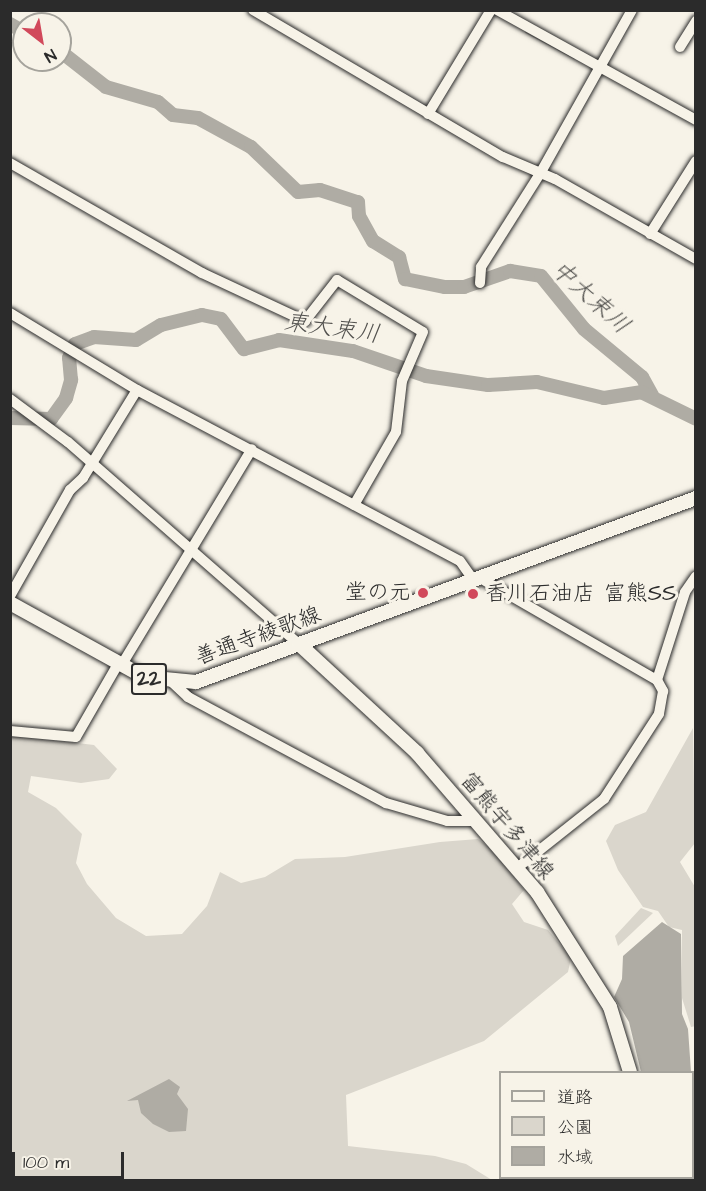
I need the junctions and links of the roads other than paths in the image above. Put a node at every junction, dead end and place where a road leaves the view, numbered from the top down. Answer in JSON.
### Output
{"nodes":[{"id":1,"x":253,"y":10,"type":"edge"},
{"id":2,"x":632,"y":10,"type":"edge"},
{"id":3,"x":493,"y":11,"type":"edge"},
{"id":4,"x":692,"y":22,"type":"edge"},
{"id":5,"x":680,"y":47,"type":"dead end"},
{"id":6,"x":599,"y":70,"type":"junction"},
{"id":7,"x":428,"y":114,"type":"junction"},
{"id":8,"x":696,"y":120,"type":"edge"},
{"id":9,"x":696,"y":161,"type":"edge"},
{"id":10,"x":10,"y":163,"type":"edge"},
{"id":11,"x":541,"y":172,"type":"junction"},
{"id":12,"x":650,"y":234,"type":"junction"},
{"id":13,"x":696,"y":259,"type":"edge"},
{"id":14,"x":479,"y":281,"type":"dead end"},
{"id":15,"x":10,"y":313,"type":"edge"},
{"id":16,"x":137,"y":390,"type":"junction"},
{"id":17,"x":10,"y":399,"type":"edge"},
{"id":18,"x":252,"y":448,"type":"junction"},
{"id":19,"x":92,"y":463,"type":"junction"},
{"id":20,"x":696,"y":498,"type":"edge"},
{"id":21,"x":354,"y":505,"type":"junction"},
{"id":22,"x":188,"y":548,"type":"junction"},
{"id":23,"x":696,"y":576,"type":"edge"},
{"id":24,"x":477,"y":580,"type":"junction"},
{"id":25,"x":10,"y":596,"type":"edge"},
{"id":26,"x":10,"y":603,"type":"edge"},
{"id":27,"x":299,"y":644,"type":"junction"},
{"id":28,"x":119,"y":665,"type":"junction"},
{"id":29,"x":657,"y":680,"type":"junction"},
{"id":30,"x":172,"y":682,"type":"junction"},
{"id":31,"x":10,"y":730,"type":"edge"},
{"id":32,"x":476,"y":821,"type":"junction"},
{"id":33,"x":517,"y":868,"type":"junction"},
{"id":34,"x":630,"y":1071,"type":"edge"}],
"edges":[{"from":1,"to":7,"type":"street"},
{"from":2,"to":6,"type":"street"},
{"from":3,"to":6,"type":"street"},
{"from":3,"to":7,"type":"street"},
{"from":4,"to":5,"type":"street"},
{"from":6,"to":8,"type":"street"},
{"from":6,"to":11,"type":"street"},
{"from":7,"to":11,"type":"street"},
{"from":9,"to":12,"type":"street"},
{"from":10,"to":21,"type":"street"},
{"from":11,"to":12,"type":"street"},
{"from":11,"to":14,"type":"street"},
{"from":12,"to":13,"type":"street"},
{"from":15,"to":16,"type":"street"},
{"from":16,"to":18,"type":"street"},
{"from":16,"to":19,"type":"street"},
{"from":17,"to":19,"type":"street"},
{"from":18,"to":21,"type":"street"},
{"from":18,"to":22,"type":"street"},
{"from":19,"to":22,"type":"street"},
{"from":19,"to":25,"type":"street"},
{"from":20,"to":24,"type":"main road","name":"善通寺綾歌線","number":"22"},
{"from":21,"to":24,"type":"street"},
{"from":22,"to":27,"type":"street"},
{"from":22,"to":28,"type":"street"},
{"from":23,"to":29,"type":"street"},
{"from":24,"to":27,"type":"main road","name":"善通寺綾歌線","number":"22"},
{"from":24,"to":29,"type":"street"},
{"from":26,"to":28,"type":"main road","name":"善通寺綾歌線","number":"22"},
{"from":27,"to":30,"type":"main road","name":"善通寺綾歌線","number":"22"},
{"from":27,"to":32,"type":"main road","name":"富熊宇多津線"},
{"from":28,"to":30,"type":"main road","name":"善通寺綾歌線","number":"22"},
{"from":28,"to":31,"type":"street"},
{"from":29,"to":33,"type":"street"},
{"from":30,"to":32,"type":"street"},
{"from":32,"to":33,"type":"main road","name":"富熊宇多津線"},
{"from":33,"to":34,"type":"main road","name":"富熊宇多津線"}]}
